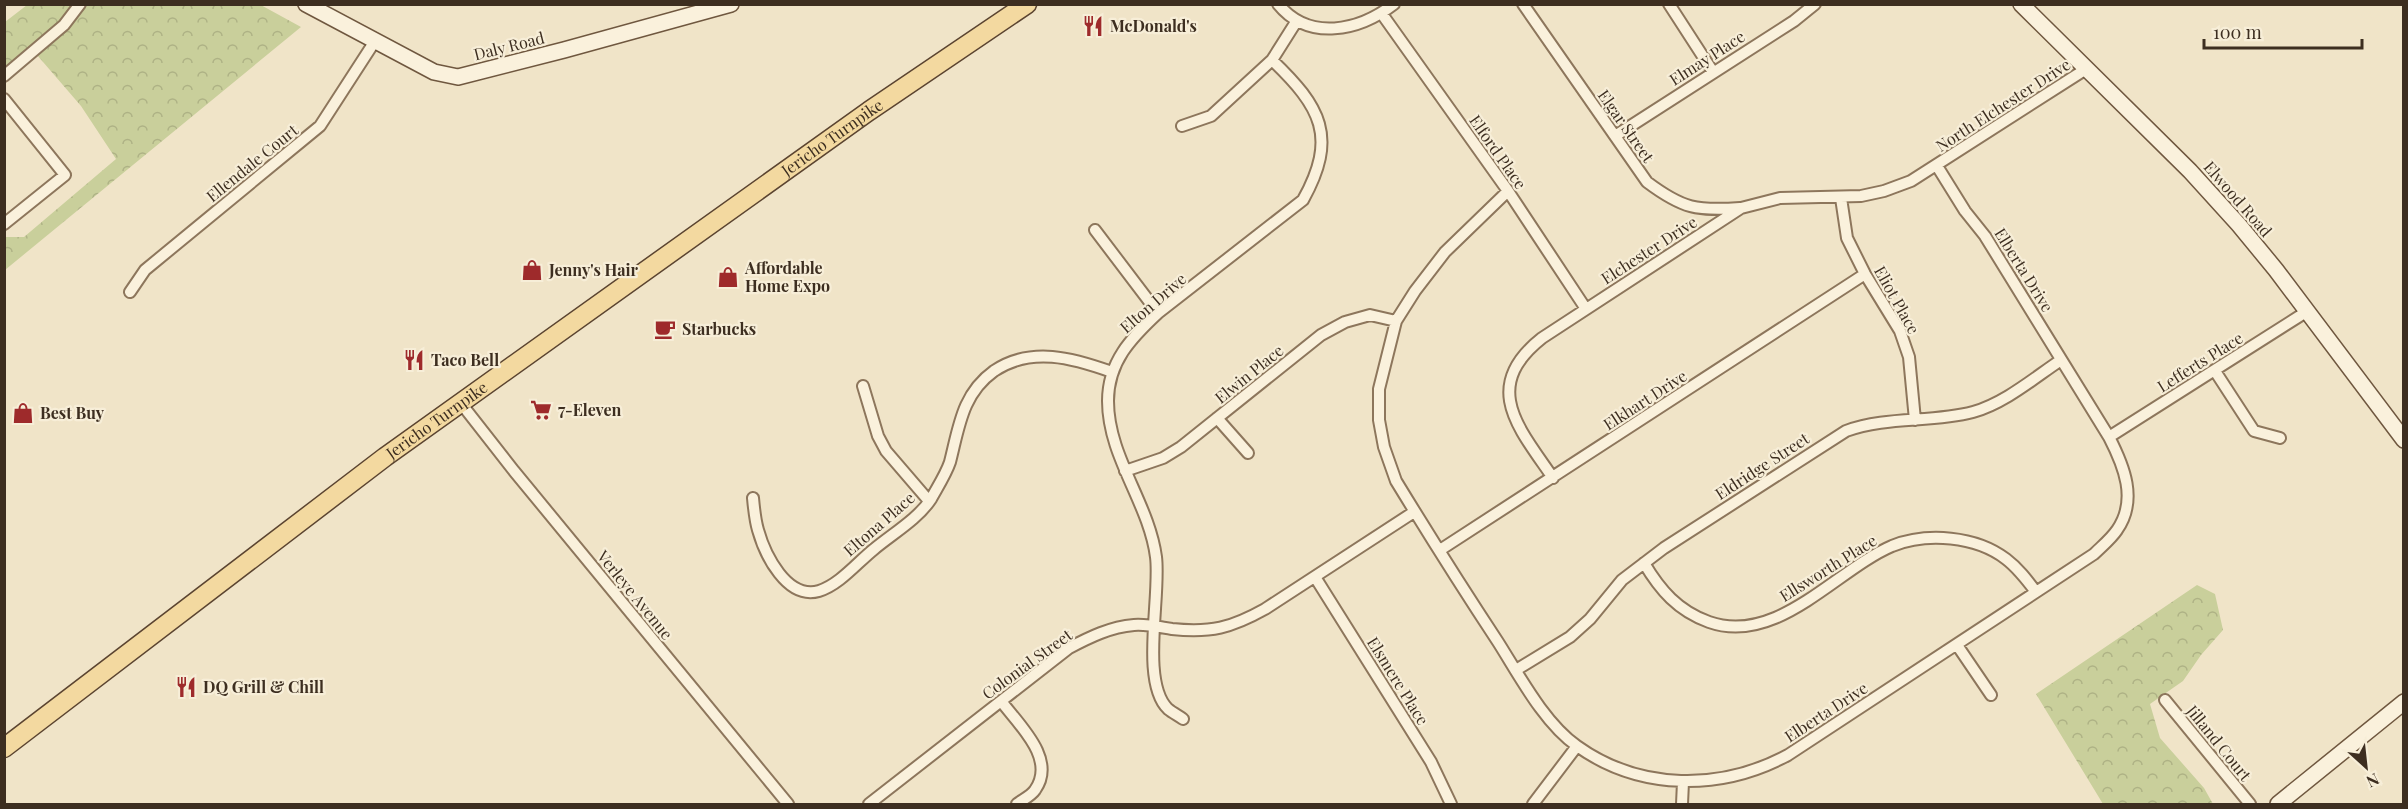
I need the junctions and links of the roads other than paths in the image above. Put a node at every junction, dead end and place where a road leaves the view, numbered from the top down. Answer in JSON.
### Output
{"nodes":[{"id":1,"x":80,"y":4,"type":"edge"},
{"id":2,"x":306,"y":4,"type":"edge"},
{"id":3,"x":731,"y":4,"type":"edge"},
{"id":4,"x":1027,"y":4,"type":"edge"},
{"id":5,"x":1278,"y":4,"type":"edge"},
{"id":6,"x":1394,"y":4,"type":"edge"},
{"id":7,"x":1522,"y":4,"type":"edge"},
{"id":8,"x":1669,"y":4,"type":"edge"},
{"id":9,"x":2021,"y":4,"type":"edge"},
{"id":10,"x":1814,"y":5,"type":"edge"},
{"id":11,"x":1382,"y":14,"type":"junction"},
{"id":12,"x":1296,"y":22,"type":"junction"},
{"id":13,"x":375,"y":40,"type":"junction"},
{"id":14,"x":1272,"y":60,"type":"junction"},
{"id":15,"x":2086,"y":69,"type":"junction"},
{"id":16,"x":1713,"y":72,"type":"junction"},
{"id":17,"x":4,"y":76,"type":"edge"},
{"id":18,"x":4,"y":99,"type":"edge"},
{"id":19,"x":1182,"y":126,"type":"dead end"},
{"id":20,"x":1615,"y":136,"type":"junction"},
{"id":21,"x":1936,"y":166,"type":"junction"},
{"id":22,"x":1508,"y":191,"type":"junction"},
{"id":23,"x":1841,"y":198,"type":"junction"},
{"id":24,"x":1741,"y":208,"type":"junction"},
{"id":25,"x":4,"y":224,"type":"edge"},
{"id":26,"x":1095,"y":230,"type":"dead end"},
{"id":27,"x":1865,"y":274,"type":"junction"},
{"id":28,"x":130,"y":292,"type":"dead end"},
{"id":29,"x":1586,"y":309,"type":"junction"},
{"id":30,"x":2306,"y":312,"type":"junction"},
{"id":31,"x":1158,"y":313,"type":"junction"},
{"id":32,"x":1396,"y":321,"type":"junction"},
{"id":33,"x":2061,"y":360,"type":"junction"},
{"id":34,"x":2215,"y":371,"type":"junction"},
{"id":35,"x":1112,"y":372,"type":"junction"},
{"id":36,"x":863,"y":386,"type":"dead end"},
{"id":37,"x":460,"y":402,"type":"junction"},
{"id":38,"x":1217,"y":418,"type":"junction"},
{"id":39,"x":1915,"y":420,"type":"junction"},
{"id":40,"x":2109,"y":437,"type":"junction"},
{"id":41,"x":2280,"y":438,"type":"dead end"},
{"id":42,"x":2403,"y":440,"type":"edge"},
{"id":43,"x":1248,"y":453,"type":"dead end"},
{"id":44,"x":1125,"y":471,"type":"junction"},
{"id":45,"x":1553,"y":478,"type":"junction"},
{"id":46,"x":753,"y":498,"type":"dead end"},
{"id":47,"x":929,"y":501,"type":"junction"},
{"id":48,"x":1414,"y":512,"type":"junction"},
{"id":49,"x":1440,"y":550,"type":"junction"},
{"id":50,"x":1644,"y":563,"type":"junction"},
{"id":51,"x":1315,"y":577,"type":"junction"},
{"id":52,"x":2037,"y":592,"type":"junction"},
{"id":53,"x":1153,"y":626,"type":"junction"},
{"id":54,"x":1957,"y":645,"type":"junction"},
{"id":55,"x":1516,"y":670,"type":"junction"},
{"id":56,"x":1990,"y":695,"type":"dead end"},
{"id":57,"x":2165,"y":700,"type":"dead end"},
{"id":58,"x":1001,"y":702,"type":"junction"},
{"id":59,"x":2403,"y":702,"type":"edge"},
{"id":60,"x":1183,"y":719,"type":"dead end"},
{"id":61,"x":1577,"y":746,"type":"junction"},
{"id":62,"x":4,"y":748,"type":"edge"},
{"id":63,"x":1683,"y":782,"type":"junction"},
{"id":64,"x":788,"y":804,"type":"edge"},
{"id":65,"x":869,"y":804,"type":"edge"},
{"id":66,"x":1017,"y":804,"type":"edge"},
{"id":67,"x":1451,"y":804,"type":"edge"},
{"id":68,"x":1533,"y":804,"type":"edge"},
{"id":69,"x":1682,"y":804,"type":"edge"},
{"id":70,"x":2250,"y":804,"type":"edge"},
{"id":71,"x":2277,"y":804,"type":"edge"}],
"edges":[{"from":1,"to":17,"type":"street"},
{"from":2,"to":13,"type":"street","name":"Daly Road"},
{"from":3,"to":13,"type":"street","name":"Daly Road"},
{"from":4,"to":37,"type":"main road","name":"Jericho Turnpike"},
{"from":5,"to":12,"type":"street"},
{"from":6,"to":11,"type":"street"},
{"from":7,"to":20,"type":"street","name":"Elgar Street"},
{"from":8,"to":16,"type":"street"},
{"from":9,"to":15,"type":"street","name":"Elwood Road"},
{"from":10,"to":16,"type":"street","name":"Elmay Place"},
{"from":11,"to":12,"type":"street"},
{"from":11,"to":22,"type":"street","name":"Elford Place"},
{"from":12,"to":14,"type":"street"},
{"from":13,"to":28,"type":"street","name":"Ellendale Court"},
{"from":14,"to":19,"type":"street"},
{"from":14,"to":31,"type":"street","name":"Elton Drive"},
{"from":15,"to":21,"type":"street","name":"North Elchester Drive"},
{"from":15,"to":30,"type":"street","name":"Elwood Road"},
{"from":16,"to":20,"type":"street","name":"Elmay Place"},
{"from":18,"to":25,"type":"street"},
{"from":20,"to":24,"type":"street","name":"Elgar Street"},
{"from":21,"to":23,"type":"street","name":"Elchester Drive"},
{"from":21,"to":33,"type":"street","name":"Elberta Drive"},
{"from":22,"to":29,"type":"street","name":"Elford Place"},
{"from":22,"to":32,"type":"street","name":"Elberta Drive"},
{"from":23,"to":24,"type":"street","name":"Elchester Drive"},
{"from":23,"to":27,"type":"street","name":"Eliot Place"},
{"from":24,"to":29,"type":"street","name":"Elchester Drive"},
{"from":26,"to":31,"type":"street"},
{"from":27,"to":39,"type":"street","name":"Eliot Place"},
{"from":27,"to":45,"type":"street","name":"Elkhart Drive"},
{"from":29,"to":45,"type":"street","name":"Elchester Drive"},
{"from":30,"to":34,"type":"street","name":"Lefferts Place"},
{"from":30,"to":42,"type":"street","name":"Elwood Road"},
{"from":31,"to":35,"type":"street","name":"Elton Drive"},
{"from":32,"to":38,"type":"street","name":"Elwin Place"},
{"from":32,"to":48,"type":"street","name":"Elberta Drive"},
{"from":33,"to":39,"type":"street","name":"Eldridge Street"},
{"from":33,"to":40,"type":"street","name":"Elberta Drive"},
{"from":34,"to":40,"type":"street","name":"Lefferts Place"},
{"from":34,"to":41,"type":"street"},
{"from":35,"to":44,"type":"street","name":"Elton Drive"},
{"from":35,"to":47,"type":"street","name":"Eltona Place"},
{"from":36,"to":47,"type":"street"},
{"from":37,"to":62,"type":"main road","name":"Jericho Turnpike"},
{"from":37,"to":64,"type":"street","name":"Verleye Avenue"},
{"from":38,"to":43,"type":"street"},
{"from":38,"to":44,"type":"street","name":"Elwin Place"},
{"from":39,"to":50,"type":"street","name":"Eldridge Street"},
{"from":40,"to":52,"type":"street","name":"Elberta Drive"},
{"from":44,"to":53,"type":"street","name":"Elton Drive"},
{"from":45,"to":49,"type":"street","name":"Elkhart Drive"},
{"from":46,"to":47,"type":"street","name":"Eltona Place"},
{"from":48,"to":49,"type":"street","name":"Elberta Drive"},
{"from":48,"to":51,"type":"street","name":"Colonial Street"},
{"from":49,"to":55,"type":"street","name":"Elberta Drive"},
{"from":50,"to":52,"type":"street","name":"Ellsworth Place"},
{"from":50,"to":55,"type":"street","name":"Eldridge Street"},
{"from":51,"to":53,"type":"street","name":"Colonial Street"},
{"from":51,"to":67,"type":"street","name":"Elsmere Place"},
{"from":52,"to":54,"type":"street","name":"Elberta Drive"},
{"from":53,"to":58,"type":"street","name":"Colonial Street"},
{"from":53,"to":60,"type":"street","name":"Elton Drive"},
{"from":54,"to":56,"type":"street"},
{"from":54,"to":63,"type":"street","name":"Elberta Drive"},
{"from":55,"to":61,"type":"street","name":"Elberta Drive"},
{"from":57,"to":70,"type":"street","name":"Jilland Court"},
{"from":58,"to":65,"type":"street","name":"Colonial Street"},
{"from":58,"to":66,"type":"street"},
{"from":59,"to":71,"type":"street"},
{"from":61,"to":63,"type":"street","name":"Elberta Drive"},
{"from":61,"to":68,"type":"street"},
{"from":63,"to":69,"type":"street"}]}
